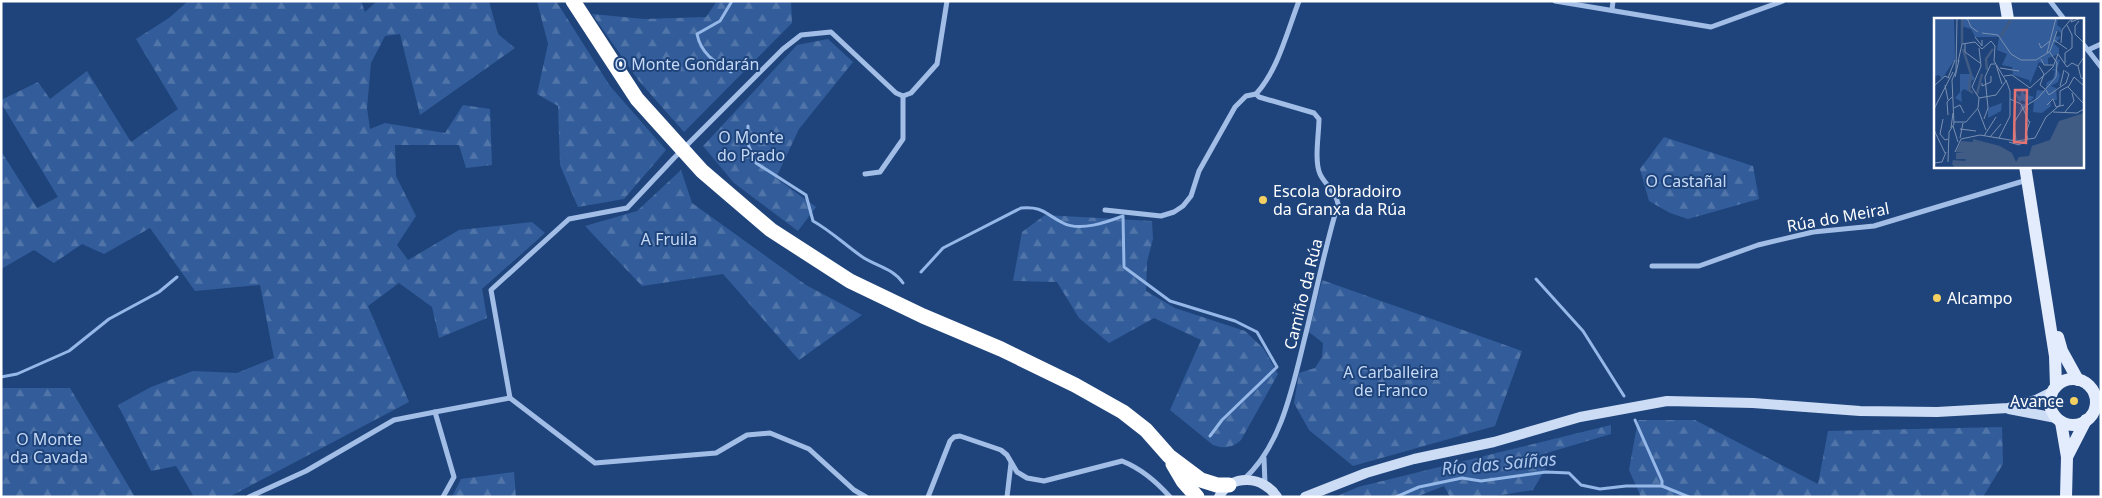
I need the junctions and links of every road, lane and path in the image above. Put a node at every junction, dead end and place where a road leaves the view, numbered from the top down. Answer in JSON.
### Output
{"nodes":[{"id":1,"x":573,"y":1,"type":"edge"},
{"id":2,"x":946,"y":1,"type":"edge"},
{"id":3,"x":1299,"y":1,"type":"edge"},
{"id":4,"x":1555,"y":1,"type":"edge"},
{"id":5,"x":1613,"y":1,"type":"edge"},
{"id":6,"x":1783,"y":1,"type":"edge"},
{"id":7,"x":2005,"y":1,"type":"edge"},
{"id":8,"x":2050,"y":1,"type":"edge"},
{"id":9,"x":1612,"y":10,"type":"junction"},
{"id":10,"x":2008,"y":18,"type":"edge"},
{"id":11,"x":2063,"y":18,"type":"edge"},
{"id":12,"x":2101,"y":44,"type":"edge"},
{"id":13,"x":2084,"y":45,"type":"edge"},
{"id":14,"x":2088,"y":50,"type":"junction"},
{"id":15,"x":2101,"y":67,"type":"edge"},
{"id":16,"x":1256,"y":94,"type":"junction"},
{"id":17,"x":903,"y":96,"type":"junction"},
{"id":18,"x":865,"y":174,"type":"dead end"},
{"id":19,"x":2032,"y":175,"type":"edge"},
{"id":20,"x":1105,"y":210,"type":"dead end"},
{"id":21,"x":2042,"y":254,"type":"junction"},
{"id":22,"x":1652,"y":266,"type":"dead end"},
{"id":23,"x":2078,"y":380,"type":"junction"},
{"id":24,"x":2054,"y":389,"type":"junction"},
{"id":25,"x":510,"y":398,"type":"junction"},
{"id":26,"x":2008,"y":408,"type":"junction"},
{"id":27,"x":434,"y":412,"type":"junction"},
{"id":28,"x":2059,"y":420,"type":"junction"},
{"id":29,"x":2086,"y":420,"type":"junction"},
{"id":30,"x":1264,"y":455,"type":"junction"},
{"id":31,"x":1169,"y":456,"type":"junction"},
{"id":32,"x":2067,"y":457,"type":"junction"},
{"id":33,"x":1011,"y":462,"type":"junction"},
{"id":34,"x":1236,"y":483,"type":"junction"},
{"id":35,"x":1265,"y":485,"type":"junction"},
{"id":36,"x":1278,"y":496,"type":"edge"},
{"id":37,"x":249,"y":497,"type":"edge"},
{"id":38,"x":443,"y":497,"type":"edge"},
{"id":39,"x":866,"y":497,"type":"edge"},
{"id":40,"x":928,"y":497,"type":"edge"},
{"id":41,"x":1007,"y":497,"type":"edge"},
{"id":42,"x":1170,"y":497,"type":"edge"},
{"id":43,"x":1197,"y":497,"type":"edge"},
{"id":44,"x":1219,"y":497,"type":"edge"},
{"id":45,"x":1305,"y":497,"type":"edge"},
{"id":46,"x":2066,"y":497,"type":"edge"}],
"edges":[{"from":1,"to":31,"type":"highway"},
{"from":2,"to":17,"type":"street"},
{"from":3,"to":16,"type":"street"},
{"from":4,"to":9,"type":"street"},
{"from":5,"to":9,"type":"street"},
{"from":6,"to":9,"type":"street"},
{"from":7,"to":10,"type":"main road"},
{"from":8,"to":11,"type":"street"},
{"from":12,"to":14,"type":"street"},
{"from":13,"to":14,"type":"street"},
{"from":14,"to":15,"type":"street"},
{"from":16,"to":20,"type":"street"},
{"from":16,"to":30,"type":"street","name":"Camiño da Rúa"},
{"from":17,"to":18,"type":"street"},
{"from":17,"to":25,"type":"street"},
{"from":19,"to":21,"type":"main road"},
{"from":19,"to":21,"type":"main road"},
{"from":19,"to":22,"type":"street","name":"Rúa do Meiral"},
{"from":21,"to":23,"type":"main road"},
{"from":21,"to":24,"type":"main road"},
{"from":23,"to":24,"type":"main road"},
{"from":23,"to":29,"type":"main road"},
{"from":24,"to":26,"type":"main road"},
{"from":24,"to":28,"type":"main road"},
{"from":25,"to":27,"type":"street"},
{"from":25,"to":39,"type":"street"},
{"from":26,"to":28,"type":"main road"},
{"from":26,"to":45,"type":"main road"},
{"from":27,"to":37,"type":"street"},
{"from":27,"to":38,"type":"street"},
{"from":28,"to":29,"type":"main road"},
{"from":28,"to":32,"type":"main road"},
{"from":29,"to":32,"type":"main road"},
{"from":30,"to":34,"type":"street"},
{"from":30,"to":35,"type":"street"},
{"from":31,"to":34,"type":"highway"},
{"from":31,"to":43,"type":"highway"},
{"from":32,"to":46,"type":"main road"},
{"from":33,"to":40,"type":"street"},
{"from":33,"to":41,"type":"street"},
{"from":33,"to":42,"type":"street"},
{"from":34,"to":35,"type":"main road"},
{"from":34,"to":44,"type":"main road"},
{"from":35,"to":36,"type":"main road"}]}
